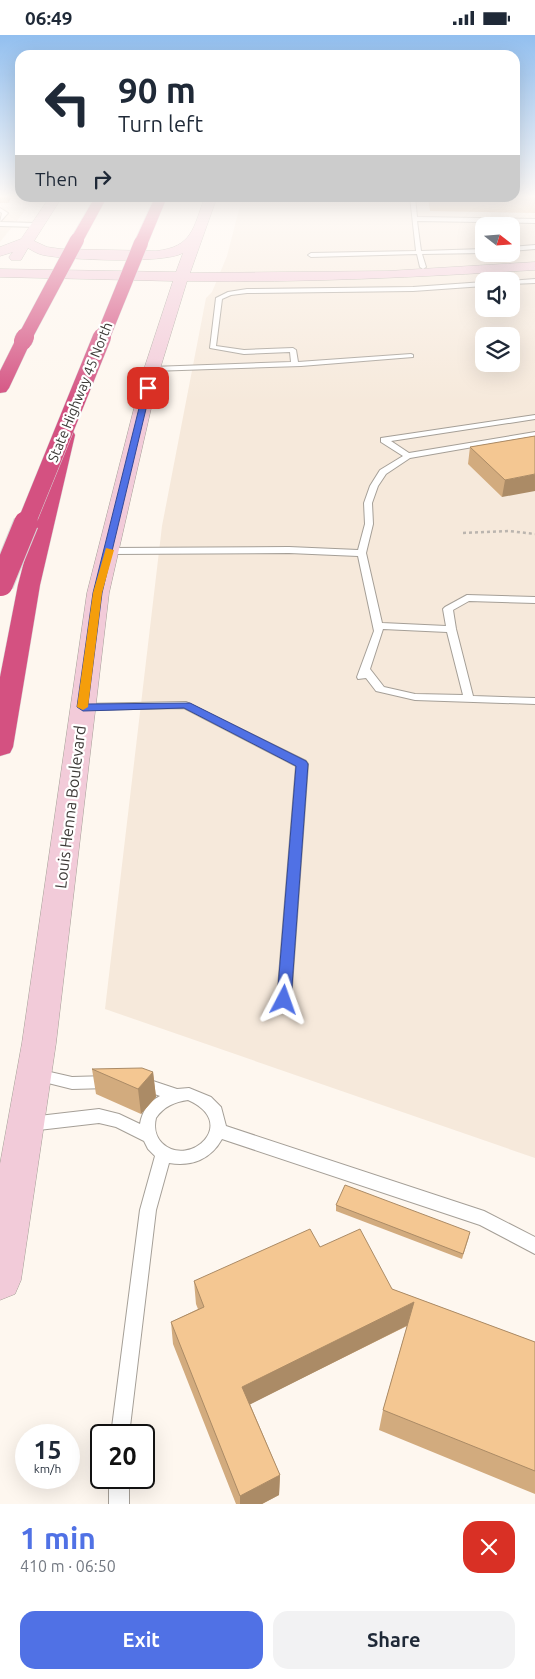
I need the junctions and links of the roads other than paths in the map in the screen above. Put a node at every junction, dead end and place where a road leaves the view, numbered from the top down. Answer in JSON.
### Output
{"nodes":[{"id":1,"x":63,"y":266,"type":"edge"},
{"id":2,"x":132,"y":266,"type":"edge"},
{"id":3,"x":185,"y":266,"type":"edge"},
{"id":4,"x":311,"y":266,"type":"edge"},
{"id":5,"x":418,"y":266,"type":"edge"},
{"id":6,"x":535,"y":266,"type":"edge"},
{"id":7,"x":283,"y":267,"type":"junction"},
{"id":8,"x":4,"y":270,"type":"edge"},
{"id":9,"x":249,"y":271,"type":"junction"},
{"id":10,"x":183,"y":272,"type":"junction"},
{"id":11,"x":388,"y":275,"type":"junction"},
{"id":12,"x":535,"y":281,"type":"edge"},
{"id":13,"x":520,"y":282,"type":"edge"},
{"id":14,"x":475,"y":285,"type":"edge"},
{"id":15,"x":14,"y":287,"type":"dead end"},
{"id":16,"x":162,"y":298,"type":"junction"},
{"id":17,"x":23,"y":341,"type":"junction"},
{"id":18,"x":411,"y":356,"type":"dead end"},
{"id":19,"x":295,"y":364,"type":"junction"},
{"id":20,"x":152,"y":369,"type":"junction"},
{"id":21,"x":0,"y":373,"type":"edge"},
{"id":22,"x":0,"y":388,"type":"edge"},
{"id":23,"x":72,"y":409,"type":"junction"},
{"id":24,"x":535,"y":417,"type":"edge"},
{"id":25,"x":535,"y":434,"type":"edge"},
{"id":26,"x":408,"y":456,"type":"junction"},
{"id":27,"x":109,"y":551,"type":"junction"},
{"id":28,"x":362,"y":553,"type":"junction"},
{"id":29,"x":0,"y":585,"type":"edge"},
{"id":30,"x":535,"y":600,"type":"edge"},
{"id":31,"x":378,"y":626,"type":"junction"},
{"id":32,"x":451,"y":629,"type":"junction"},
{"id":33,"x":469,"y":700,"type":"junction"},
{"id":34,"x":535,"y":701,"type":"edge"},
{"id":35,"x":83,"y":707,"type":"junction"},
{"id":36,"x":0,"y":747,"type":"edge"},
{"id":37,"x":284,"y":1000,"type":"dead end"},
{"id":38,"x":34,"y":1074,"type":"junction"},
{"id":39,"x":175,"y":1095,"type":"junction"},
{"id":40,"x":26,"y":1125,"type":"junction"},
{"id":41,"x":219,"y":1131,"type":"junction"},
{"id":42,"x":148,"y":1136,"type":"junction"},
{"id":43,"x":164,"y":1153,"type":"junction"},
{"id":44,"x":535,"y":1246,"type":"edge"},
{"id":45,"x":0,"y":1281,"type":"edge"},
{"id":46,"x":121,"y":1424,"type":"edge"},
{"id":47,"x":119,"y":1489,"type":"edge"},
{"id":48,"x":119,"y":1504,"type":"edge"}],
"edges":[{"from":1,"to":17,"type":"highway","bridge":true},
{"from":2,"to":23,"type":"highway","name":"State Highway 45 North","bridge":true},
{"from":3,"to":10,"type":"main road","name":"Louis Henna Boulevard"},
{"from":4,"to":7,"type":"main road"},
{"from":5,"to":11,"type":"main road"},
{"from":6,"to":11,"type":"main road"},
{"from":7,"to":9,"type":"main road"},
{"from":7,"to":10,"type":"main road"},
{"from":8,"to":10,"type":"main road"},
{"from":9,"to":10,"type":"main road"},
{"from":9,"to":11,"type":"main road"},
{"from":9,"to":16,"type":"main road"},
{"from":10,"to":16,"type":"main road","name":"Louis Henna Boulevard"},
{"from":12,"to":13,"type":"lane"},
{"from":14,"to":19,"type":"lane"},
{"from":15,"to":16,"type":"main road"},
{"from":16,"to":20,"type":"main road","name":"Louis Henna Boulevard"},
{"from":17,"to":21,"type":"highway"},
{"from":17,"to":22,"type":"highway"},
{"from":18,"to":19,"type":"lane"},
{"from":19,"to":20,"type":"lane"},
{"from":20,"to":27,"type":"main road","name":"Louis Henna Boulevard"},
{"from":23,"to":29,"type":"highway","name":"State Highway 45 North","bridge":true},
{"from":23,"to":36,"type":"highway","bridge":true},
{"from":24,"to":26,"type":"lane"},
{"from":25,"to":26,"type":"lane"},
{"from":26,"to":28,"type":"lane"},
{"from":27,"to":28,"type":"lane"},
{"from":27,"to":35,"type":"main road","name":"Louis Henna Boulevard"},
{"from":28,"to":31,"type":"lane"},
{"from":30,"to":32,"type":"lane"},
{"from":31,"to":32,"type":"lane"},
{"from":31,"to":33,"type":"lane"},
{"from":32,"to":33,"type":"lane"},
{"from":33,"to":34,"type":"lane"},
{"from":35,"to":37,"type":"lane"},
{"from":35,"to":38,"type":"main road","name":"Louis Henna Boulevard"},
{"from":38,"to":39,"type":"lane"},
{"from":38,"to":40,"type":"main road","name":"Louis Henna Boulevard"},
{"from":39,"to":41,"type":"lane"},
{"from":39,"to":42,"type":"lane"},
{"from":40,"to":42,"type":"lane"},
{"from":40,"to":45,"type":"main road","name":"Louis Henna Boulevard"},
{"from":41,"to":43,"type":"lane"},
{"from":41,"to":44,"type":"lane"},
{"from":42,"to":43,"type":"lane"},
{"from":43,"to":46,"type":"lane"},
{"from":47,"to":48,"type":"lane"}]}
